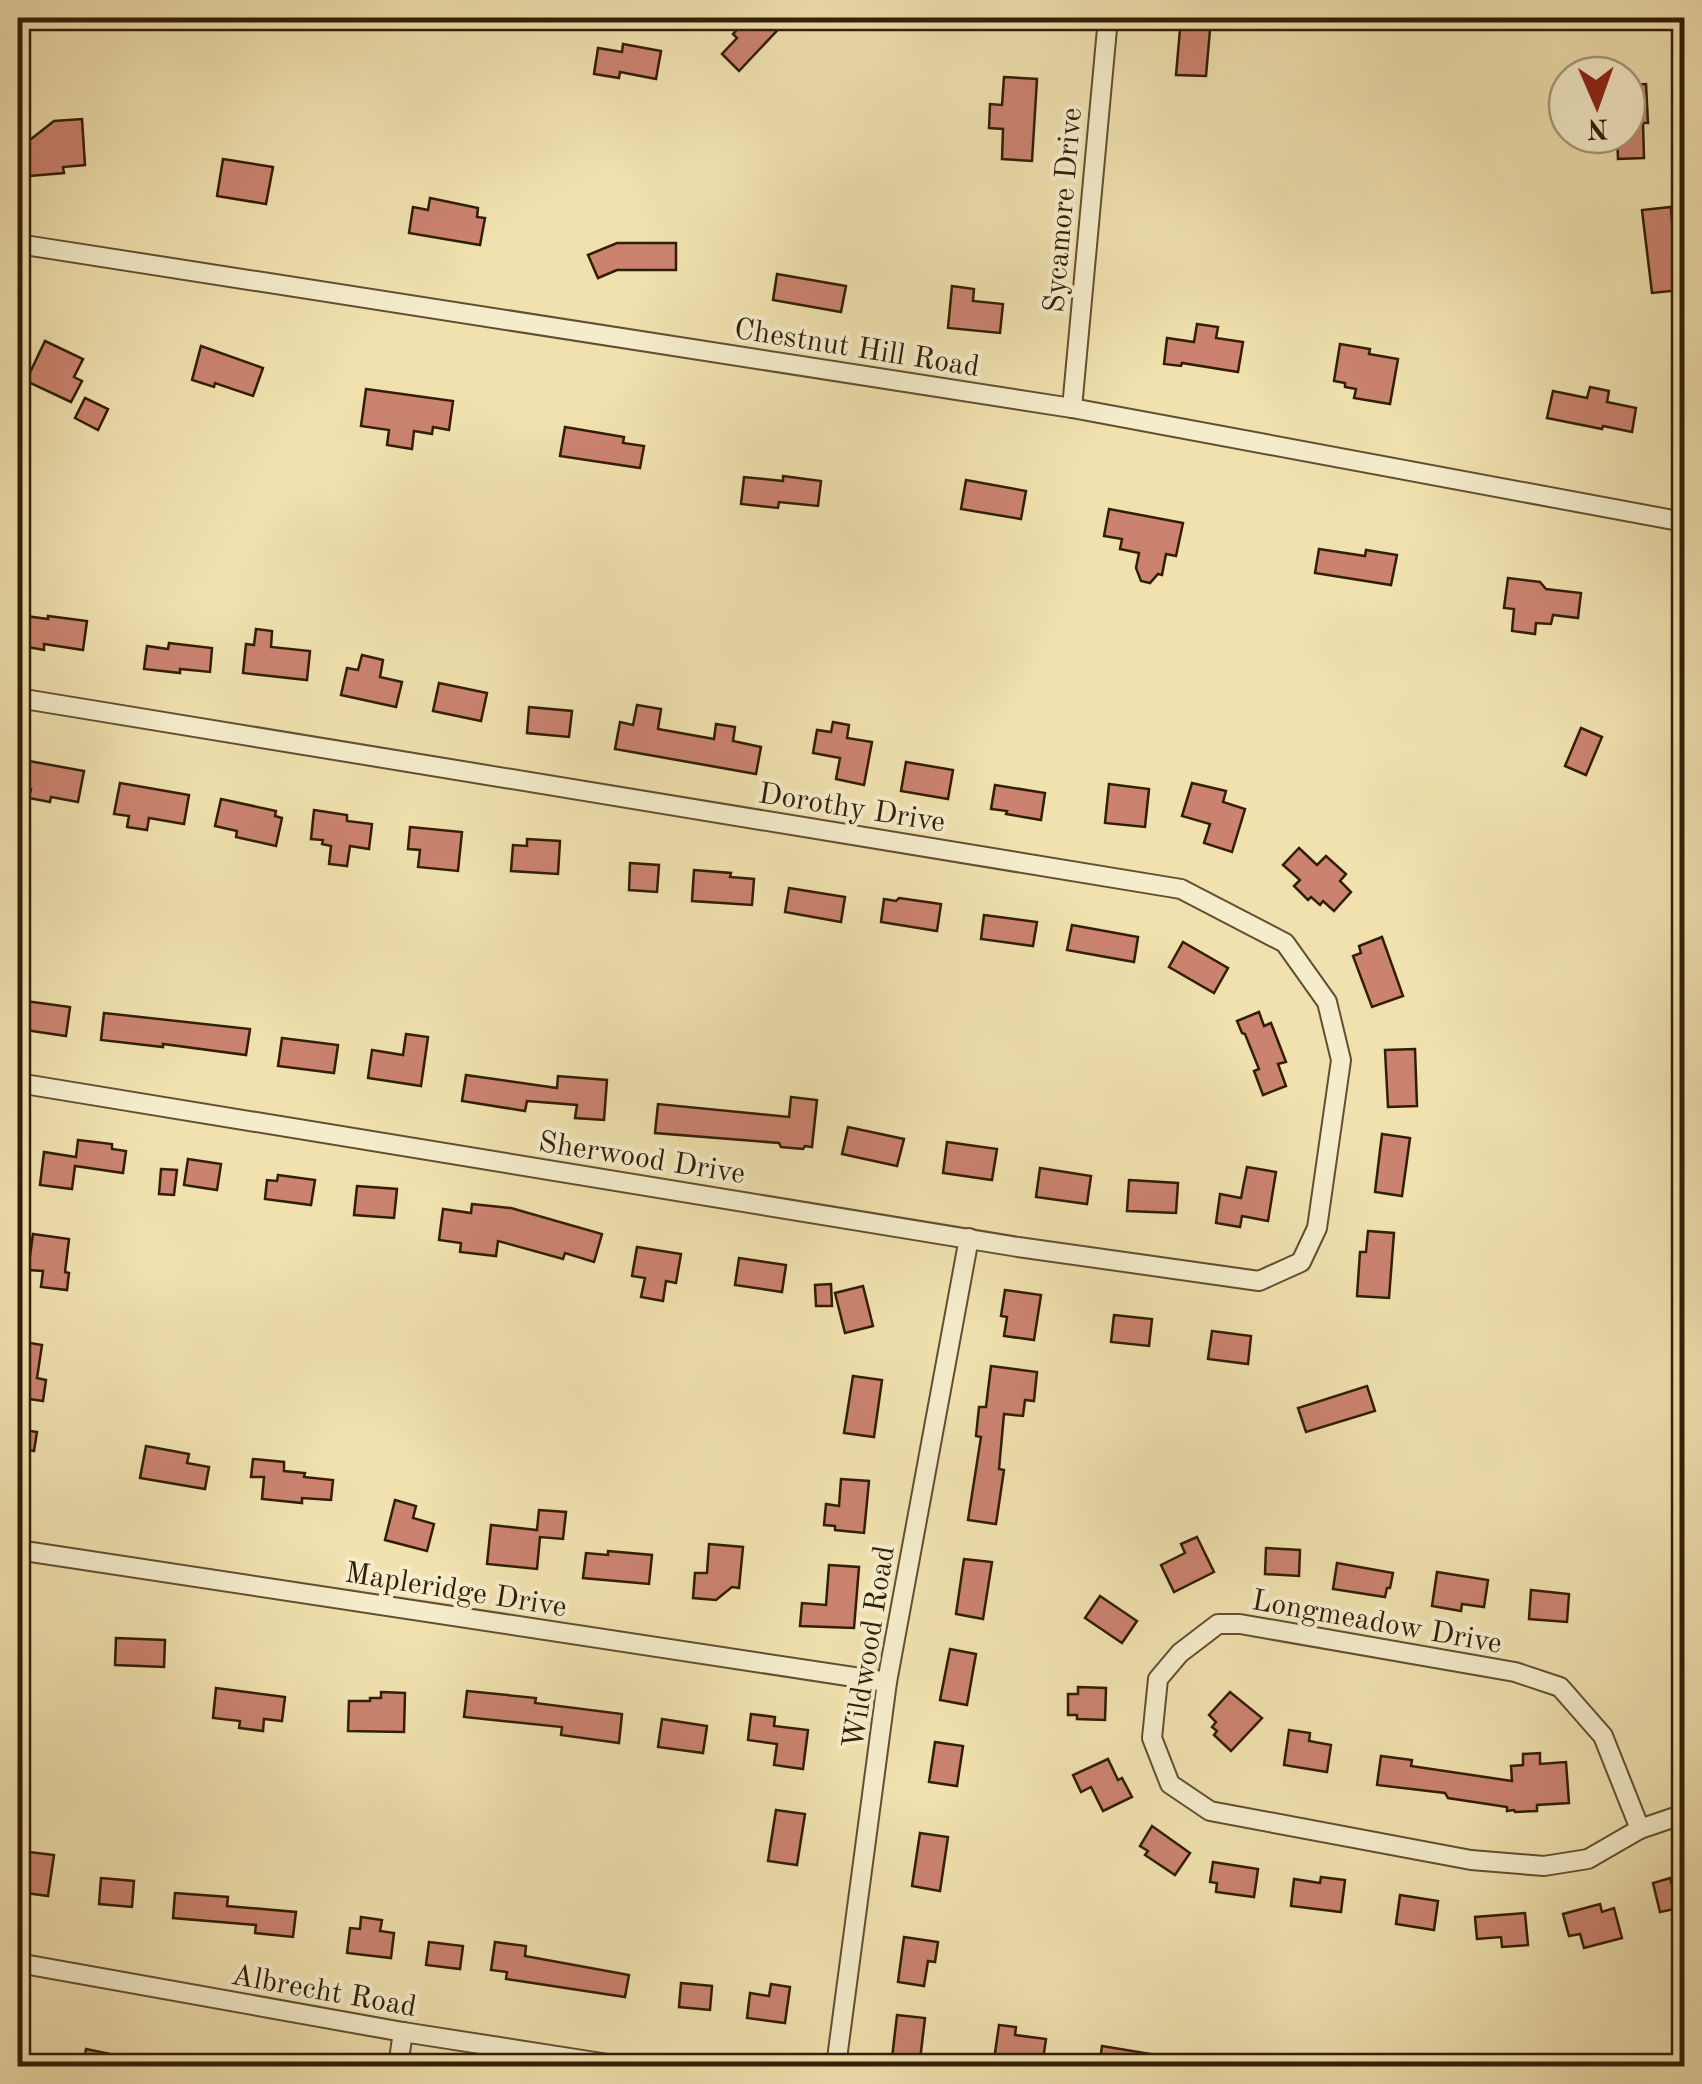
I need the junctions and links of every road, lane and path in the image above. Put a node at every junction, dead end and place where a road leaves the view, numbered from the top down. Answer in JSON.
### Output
{"nodes":[{"id":1,"x":1108,"y":18,"type":"edge"},
{"id":2,"x":18,"y":244,"type":"edge"},
{"id":3,"x":1072,"y":408,"type":"junction"},
{"id":4,"x":1684,"y":522,"type":"edge"},
{"id":5,"x":18,"y":698,"type":"edge"},
{"id":6,"x":18,"y":1083,"type":"edge"},
{"id":7,"x":969,"y":1238,"type":"junction"},
{"id":8,"x":1259,"y":1281,"type":"joint"},
{"id":9,"x":18,"y":1550,"type":"edge"},
{"id":10,"x":887,"y":1682,"type":"junction"},
{"id":11,"x":1684,"y":1814,"type":"edge"},
{"id":12,"x":1640,"y":1829,"type":"junction"},
{"id":13,"x":18,"y":1962,"type":"edge"},
{"id":14,"x":403,"y":2032,"type":"junction"},
{"id":15,"x":398,"y":2066,"type":"edge"},
{"id":16,"x":621,"y":2066,"type":"edge"},
{"id":17,"x":836,"y":2066,"type":"edge"}],
"edges":[{"from":1,"to":3,"type":"street","name":"Sycamore Drive"},
{"from":2,"to":3,"type":"street","name":"Chestnut Hill Road"},
{"from":3,"to":4,"type":"street","name":"Chestnut Hill Road"},
{"from":5,"to":8,"type":"street","name":"Dorothy Drive"},
{"from":6,"to":7,"type":"street","name":"Sherwood Drive"},
{"from":7,"to":8,"type":"street","name":"Sherwood Drive"},
{"from":7,"to":10,"type":"street","name":"Wildwood Road"},
{"from":9,"to":10,"type":"street","name":"Mapleridge Drive"},
{"from":10,"to":17,"type":"street","name":"Wildwood Road"},
{"from":11,"to":12,"type":"street","name":"Longmeadow Drive"},
{"from":12,"to":12,"type":"street","name":"Longmeadow Drive"},
{"from":13,"to":14,"type":"street","name":"Albrecht Road"},
{"from":14,"to":15,"type":"street"},
{"from":14,"to":16,"type":"street","name":"Albrecht Road"}]}
